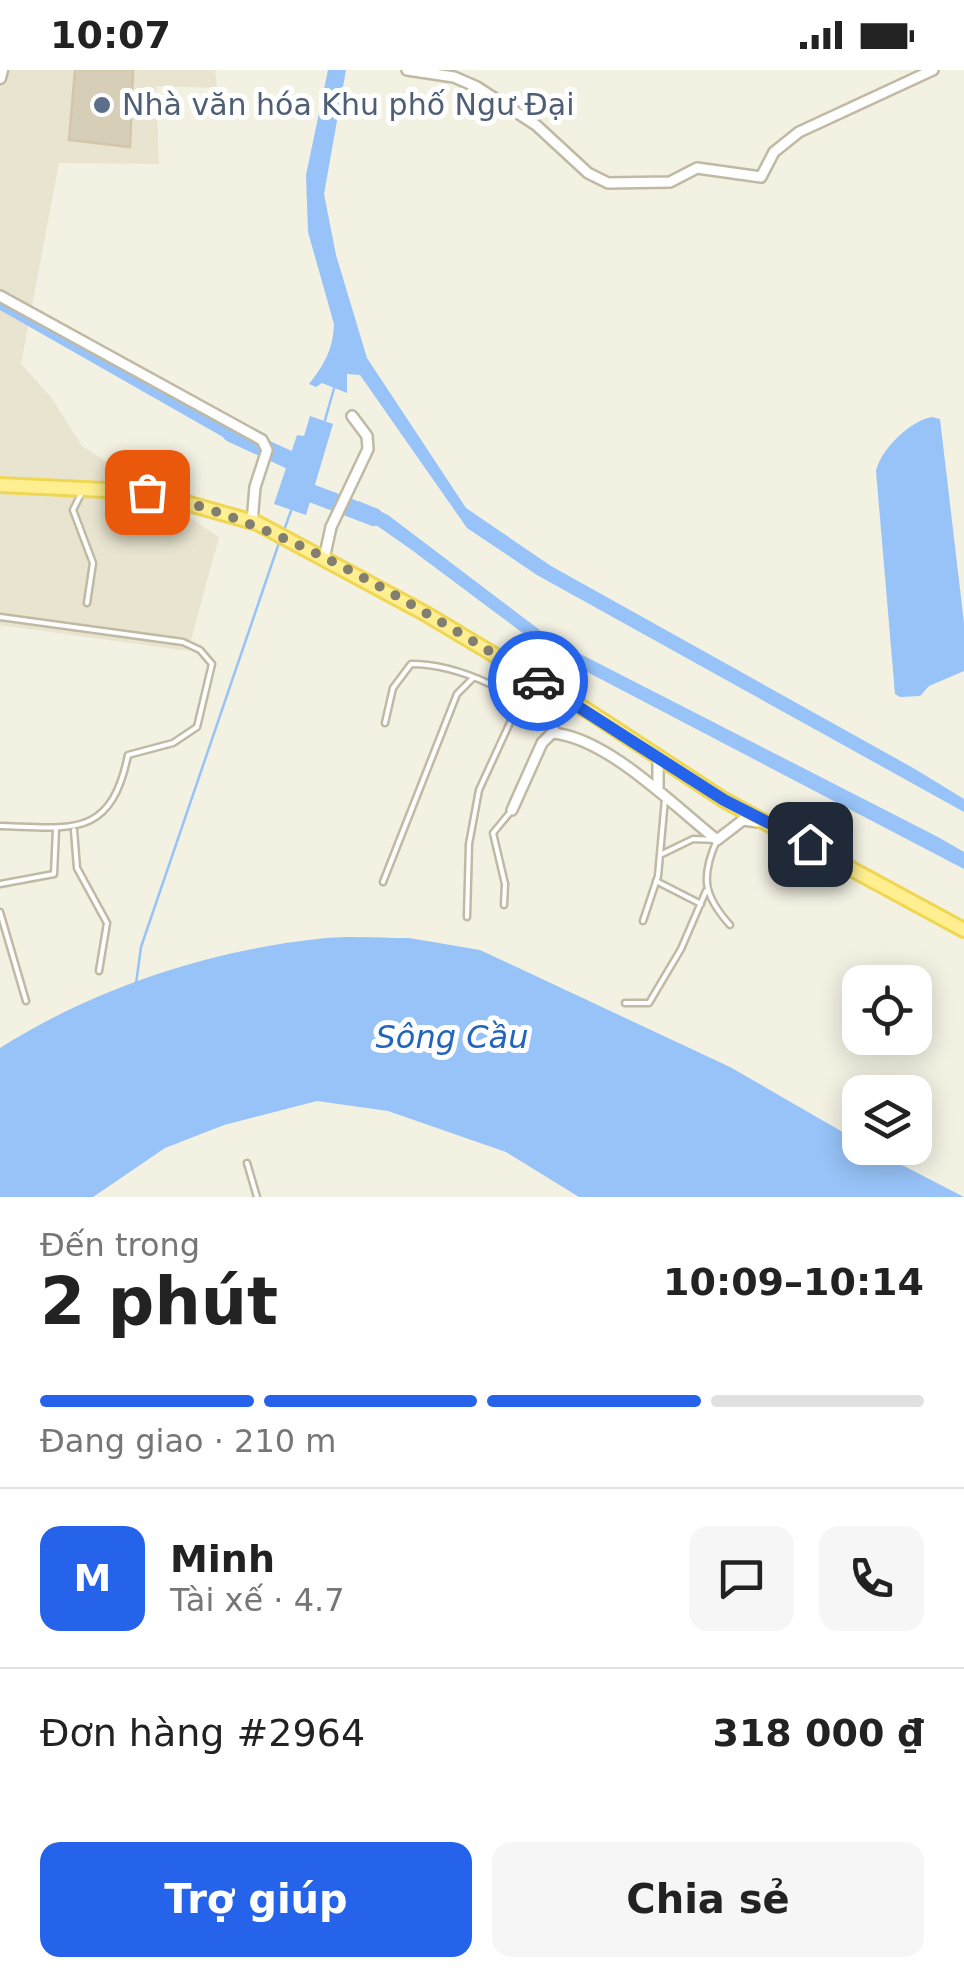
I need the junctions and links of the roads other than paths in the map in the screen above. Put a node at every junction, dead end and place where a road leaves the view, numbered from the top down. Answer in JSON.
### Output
{"nodes":[{"id":1,"x":2,"y":70,"type":"edge"},
{"id":2,"x":408,"y":70,"type":"edge"},
{"id":3,"x":933,"y":70,"type":"edge"},
{"id":4,"x":0,"y":78,"type":"edge"},
{"id":5,"x":0,"y":296,"type":"edge"},
{"id":6,"x":352,"y":416,"type":"dead end"},
{"id":7,"x":0,"y":485,"type":"edge"},
{"id":8,"x":90,"y":486,"type":"junction"},
{"id":9,"x":252,"y":522,"type":"junction"},
{"id":10,"x":324,"y":559,"type":"junction"},
{"id":11,"x":88,"y":603,"type":"dead end"},
{"id":12,"x":0,"y":617,"type":"edge"},
{"id":13,"x":473,"y":678,"type":"junction"},
{"id":14,"x":519,"y":703,"type":"junction"},
{"id":15,"x":385,"y":724,"type":"dead end"},
{"id":16,"x":560,"y":734,"type":"junction"},
{"id":17,"x":658,"y":756,"type":"junction"},
{"id":18,"x":661,"y":793,"type":"junction"},
{"id":19,"x":512,"y":810,"type":"joint"},
{"id":20,"x":766,"y":822,"type":"junction"},
{"id":21,"x":0,"y":826,"type":"edge"},
{"id":22,"x":56,"y":828,"type":"junction"},
{"id":23,"x":74,"y":828,"type":"junction"},
{"id":24,"x":717,"y":840,"type":"junction"},
{"id":25,"x":660,"y":856,"type":"junction"},
{"id":26,"x":656,"y":880,"type":"junction"},
{"id":27,"x":383,"y":882,"type":"dead end"},
{"id":28,"x":0,"y":884,"type":"edge"},
{"id":29,"x":706,"y":890,"type":"junction"},
{"id":30,"x":700,"y":904,"type":"junction"},
{"id":31,"x":504,"y":905,"type":"dead end"},
{"id":32,"x":0,"y":912,"type":"edge"},
{"id":33,"x":467,"y":917,"type":"dead end"},
{"id":34,"x":642,"y":922,"type":"dead end"},
{"id":35,"x":730,"y":925,"type":"dead end"},
{"id":36,"x":964,"y":930,"type":"edge"},
{"id":37,"x":99,"y":971,"type":"dead end"},
{"id":38,"x":26,"y":1001,"type":"dead end"},
{"id":39,"x":625,"y":1004,"type":"dead end"},
{"id":40,"x":247,"y":1163,"type":"dead end"},
{"id":41,"x":257,"y":1197,"type":"edge"}],
"edges":[{"from":1,"to":4,"type":"street"},
{"from":2,"to":3,"type":"street"},
{"from":5,"to":9,"type":"street"},
{"from":6,"to":10,"type":"street"},
{"from":7,"to":8,"type":"main road"},
{"from":8,"to":9,"type":"main road"},
{"from":8,"to":11,"type":"lane"},
{"from":9,"to":10,"type":"main road"},
{"from":10,"to":17,"type":"main road"},
{"from":12,"to":23,"type":"lane"},
{"from":13,"to":14,"type":"lane"},
{"from":13,"to":15,"type":"lane"},
{"from":13,"to":27,"type":"lane"},
{"from":14,"to":16,"type":"lane"},
{"from":14,"to":33,"type":"lane"},
{"from":16,"to":18,"type":"street"},
{"from":16,"to":19,"type":"street"},
{"from":17,"to":18,"type":"street"},
{"from":17,"to":20,"type":"main road"},
{"from":18,"to":24,"type":"street"},
{"from":18,"to":25,"type":"lane"},
{"from":19,"to":31,"type":"lane"},
{"from":20,"to":24,"type":"street"},
{"from":20,"to":36,"type":"main road"},
{"from":21,"to":22,"type":"lane"},
{"from":22,"to":23,"type":"lane"},
{"from":22,"to":28,"type":"lane"},
{"from":23,"to":37,"type":"lane"},
{"from":24,"to":25,"type":"lane"},
{"from":24,"to":29,"type":"lane"},
{"from":25,"to":26,"type":"lane"},
{"from":26,"to":30,"type":"lane"},
{"from":26,"to":34,"type":"lane"},
{"from":29,"to":30,"type":"lane"},
{"from":29,"to":35,"type":"lane"},
{"from":30,"to":39,"type":"lane"},
{"from":32,"to":38,"type":"lane"},
{"from":40,"to":41,"type":"lane"}]}
